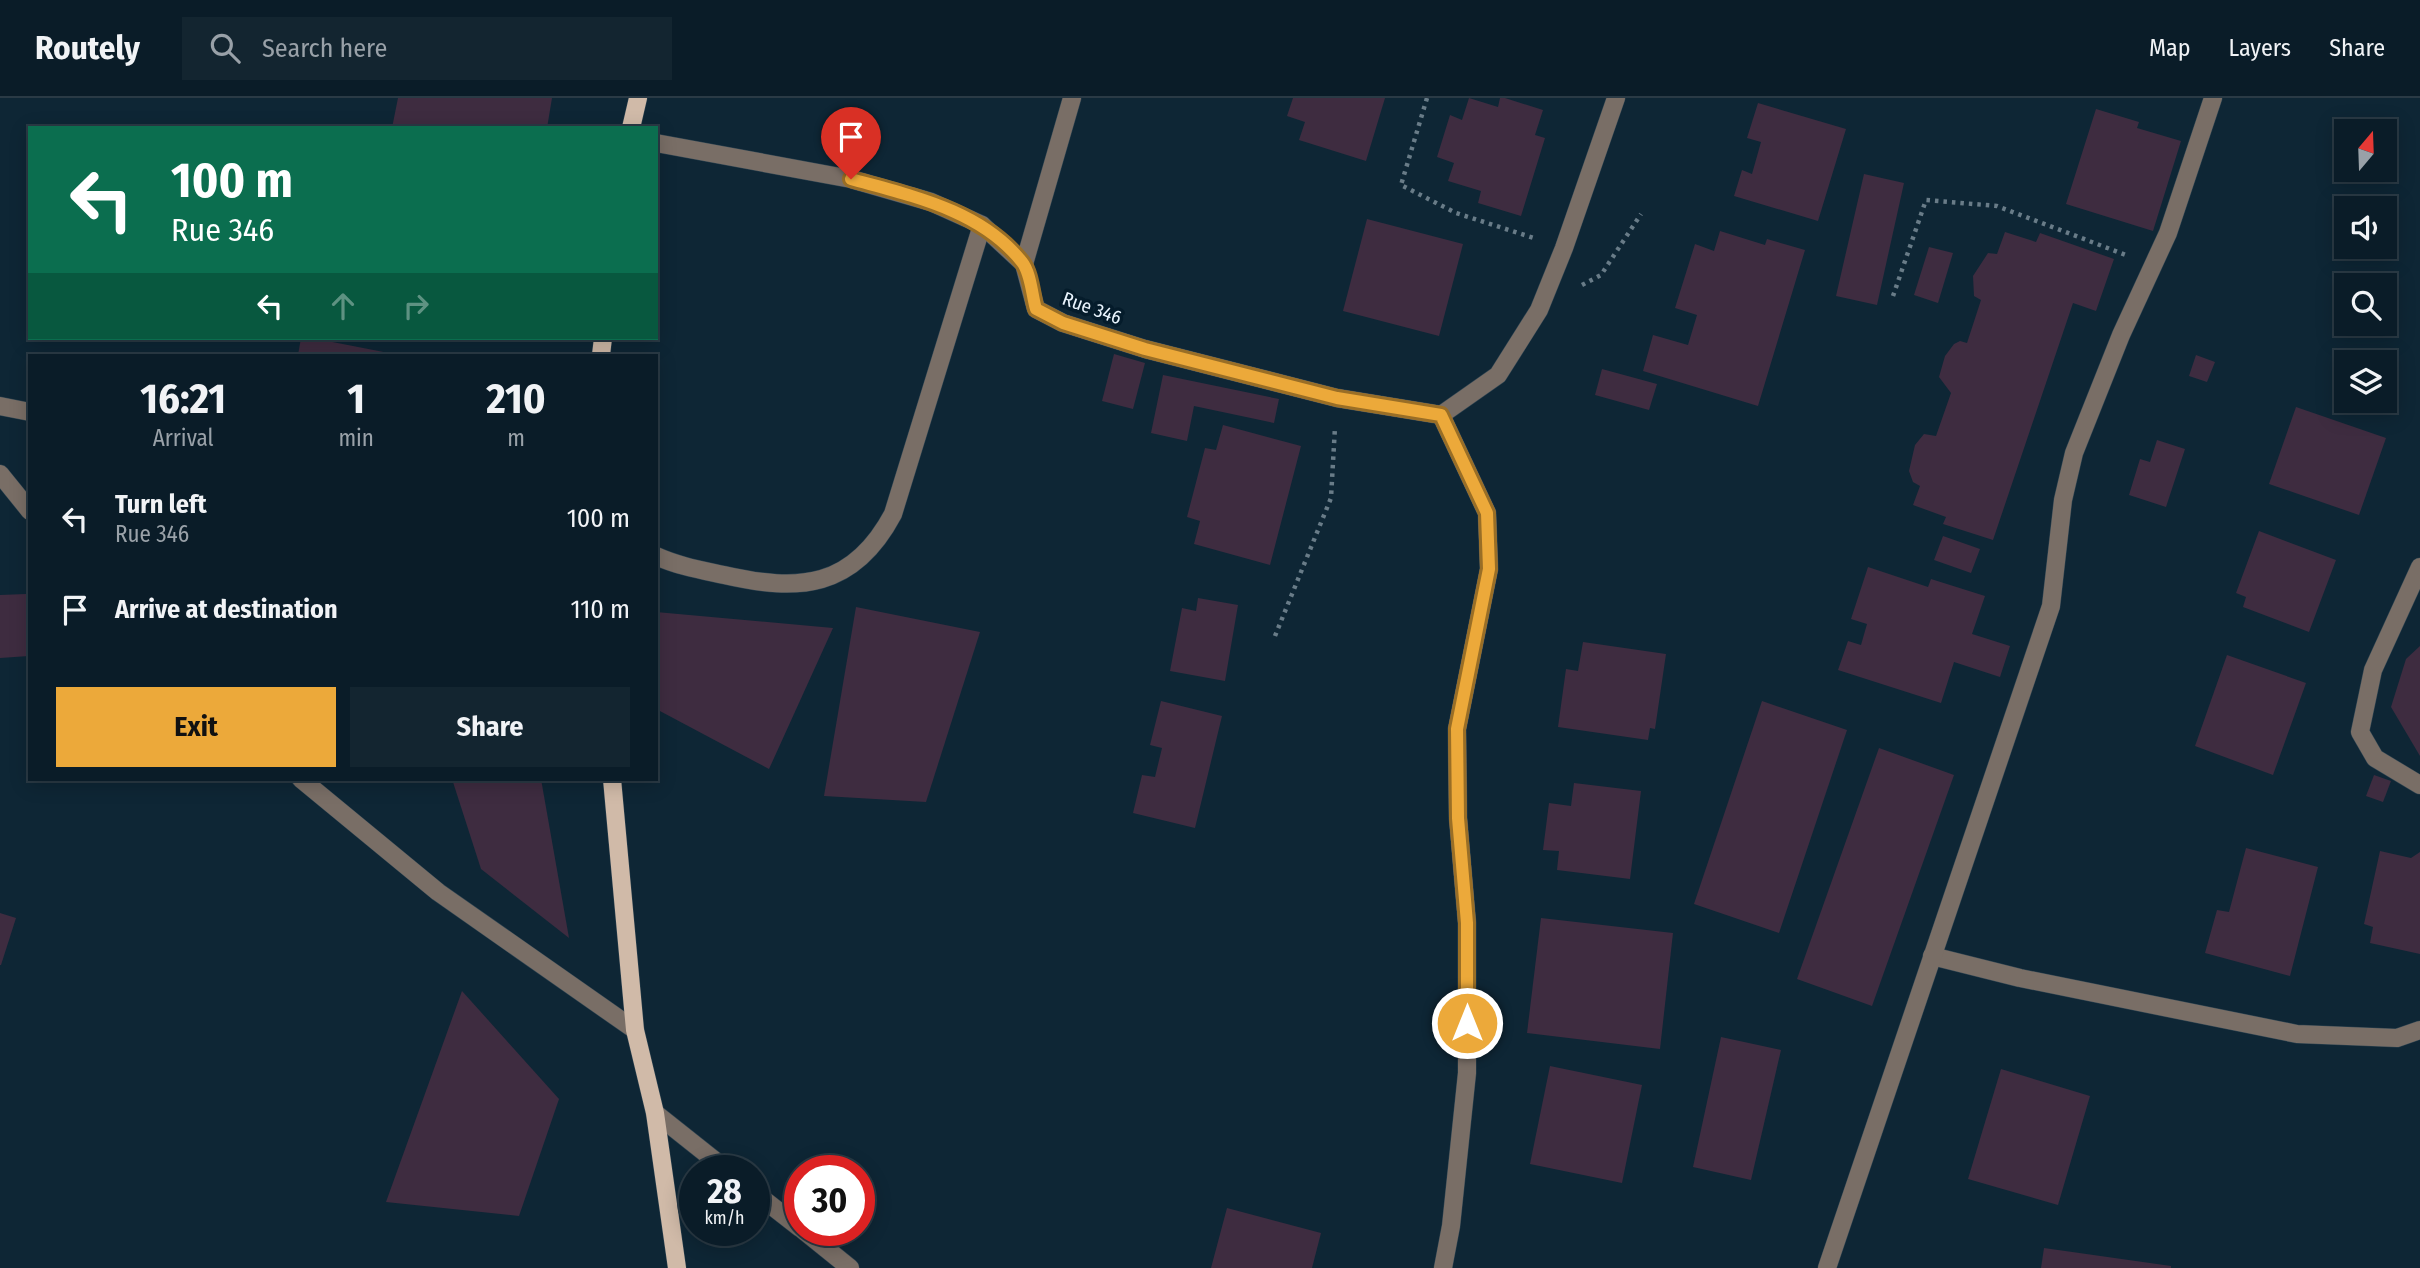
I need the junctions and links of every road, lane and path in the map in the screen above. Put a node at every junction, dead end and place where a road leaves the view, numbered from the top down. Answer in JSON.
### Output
{"nodes":[{"id":1,"x":638,"y":98,"type":"edge"},
{"id":2,"x":1072,"y":98,"type":"edge"},
{"id":3,"x":1427,"y":98,"type":"edge"},
{"id":4,"x":1616,"y":98,"type":"edge"},
{"id":5,"x":2213,"y":98,"type":"edge"},
{"id":6,"x":631,"y":126,"type":"edge"},
{"id":7,"x":658,"y":142,"type":"edge"},
{"id":8,"x":1641,"y":214,"type":"dead end"},
{"id":9,"x":982,"y":225,"type":"junction"},
{"id":10,"x":1564,"y":248,"type":"junction"},
{"id":11,"x":1024,"y":264,"type":"junction"},
{"id":12,"x":2153,"y":265,"type":"junction"},
{"id":13,"x":1893,"y":296,"type":"dead end"},
{"id":14,"x":1539,"y":310,"type":"junction"},
{"id":15,"x":1337,"y":398,"type":"junction"},
{"id":16,"x":0,"y":406,"type":"edge"},
{"id":17,"x":28,"y":412,"type":"edge"},
{"id":18,"x":1441,"y":415,"type":"junction"},
{"id":19,"x":0,"y":474,"type":"edge"},
{"id":20,"x":28,"y":509,"type":"edge"},
{"id":21,"x":658,"y":557,"type":"edge"},
{"id":22,"x":2420,"y":567,"type":"edge"},
{"id":23,"x":1275,"y":636,"type":"dead end"},
{"id":24,"x":303,"y":781,"type":"edge"},
{"id":25,"x":612,"y":781,"type":"edge"},
{"id":26,"x":2420,"y":785,"type":"edge"},
{"id":27,"x":1932,"y":956,"type":"junction"},
{"id":28,"x":2420,"y":1030,"type":"edge"},
{"id":29,"x":635,"y":1031,"type":"junction"},
{"id":30,"x":655,"y":1113,"type":"junction"},
{"id":31,"x":708,"y":1155,"type":"edge"},
{"id":32,"x":770,"y":1205,"type":"edge"},
{"id":33,"x":784,"y":1216,"type":"edge"},
{"id":34,"x":822,"y":1246,"type":"edge"},
{"id":35,"x":677,"y":1268,"type":"edge"},
{"id":36,"x":850,"y":1268,"type":"edge"},
{"id":37,"x":1443,"y":1268,"type":"edge"},
{"id":38,"x":1827,"y":1268,"type":"edge"}],
"edges":[{"from":1,"to":6,"type":"main road"},
{"from":2,"to":11,"type":"street"},
{"from":3,"to":10,"type":"path"},
{"from":4,"to":10,"type":"street"},
{"from":5,"to":12,"type":"street"},
{"from":7,"to":9,"type":"street"},
{"from":8,"to":14,"type":"path"},
{"from":9,"to":11,"type":"street"},
{"from":9,"to":21,"type":"street"},
{"from":10,"to":14,"type":"street"},
{"from":11,"to":15,"type":"street","name":"Rue 346"},
{"from":12,"to":13,"type":"path"},
{"from":12,"to":27,"type":"street"},
{"from":14,"to":18,"type":"street"},
{"from":15,"to":18,"type":"street","name":"Rue 346"},
{"from":15,"to":23,"type":"path"},
{"from":16,"to":17,"type":"street"},
{"from":18,"to":37,"type":"street"},
{"from":19,"to":20,"type":"street"},
{"from":22,"to":26,"type":"street"},
{"from":24,"to":29,"type":"street"},
{"from":25,"to":29,"type":"main road"},
{"from":27,"to":28,"type":"street"},
{"from":27,"to":38,"type":"street"},
{"from":29,"to":30,"type":"main road"},
{"from":30,"to":31,"type":"street"},
{"from":30,"to":35,"type":"main road"},
{"from":32,"to":33,"type":"street"},
{"from":34,"to":36,"type":"street"}]}
